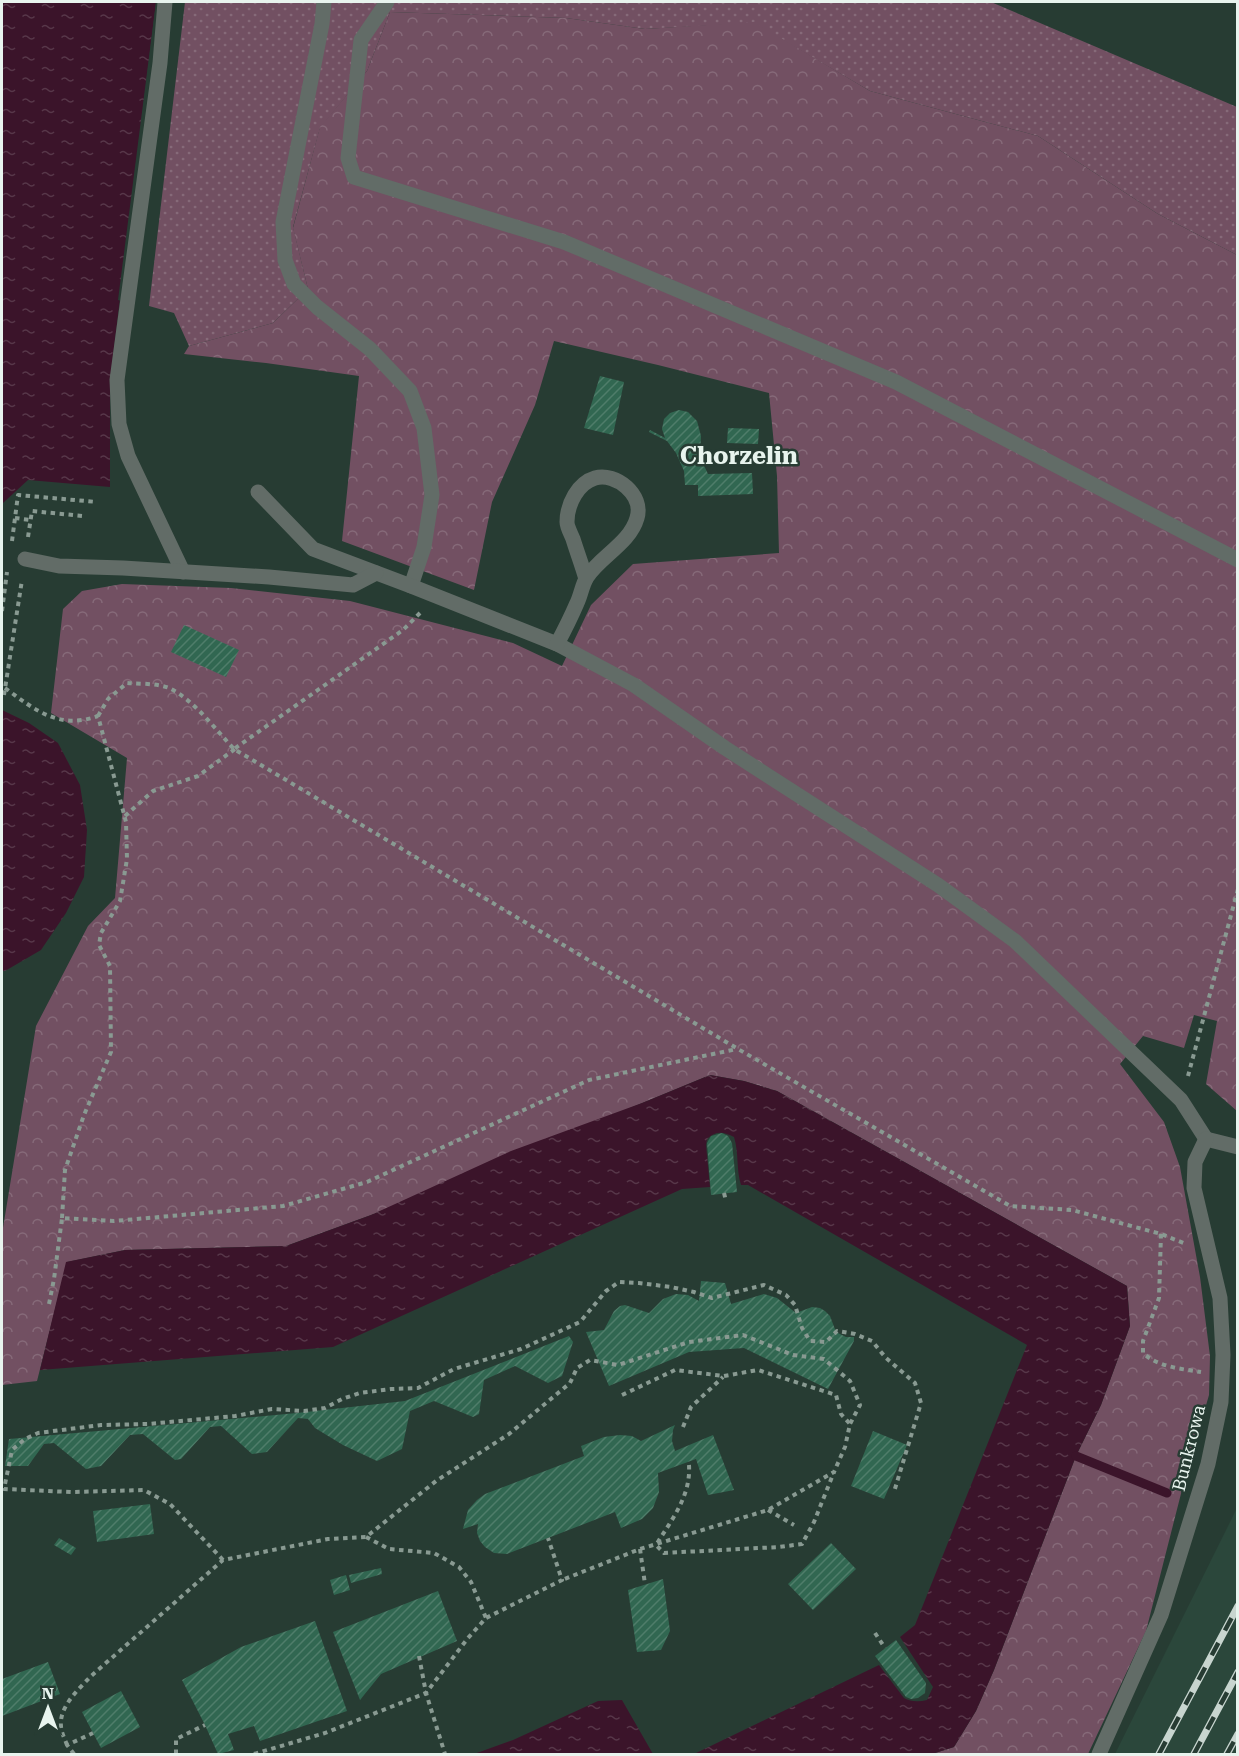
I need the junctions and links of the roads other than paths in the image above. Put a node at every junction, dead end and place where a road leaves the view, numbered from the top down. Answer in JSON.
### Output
{"nodes":[{"id":1,"x":165,"y":2,"type":"edge"},
{"id":2,"x":324,"y":2,"type":"edge"},
{"id":3,"x":387,"y":2,"type":"edge"},
{"id":4,"x":258,"y":492,"type":"dead end"},
{"id":5,"x":25,"y":560,"type":"road end"},
{"id":6,"x":1238,"y":560,"type":"edge"},
{"id":7,"x":183,"y":572,"type":"junction"},
{"id":8,"x":376,"y":573,"type":"junction"},
{"id":9,"x":586,"y":579,"type":"junction"},
{"id":10,"x":411,"y":586,"type":"junction"},
{"id":11,"x":557,"y":644,"type":"junction"},
{"id":12,"x":1206,"y":1139,"type":"junction"},
{"id":13,"x":1238,"y":1147,"type":"edge"},
{"id":14,"x":1099,"y":1755,"type":"edge"}],
"edges":[{"from":1,"to":7,"type":"street"},
{"from":2,"to":10,"type":"street"},
{"from":3,"to":6,"type":"street"},
{"from":4,"to":8,"type":"street"},
{"from":5,"to":7,"type":"street"},
{"from":7,"to":8,"type":"street"},
{"from":8,"to":10,"type":"street"},
{"from":9,"to":9,"type":"street"},
{"from":9,"to":11,"type":"street"},
{"from":10,"to":11,"type":"street"},
{"from":11,"to":12,"type":"street"},
{"from":12,"to":13,"type":"street"},
{"from":12,"to":14,"type":"street","name":"Bunkrowa"}]}
